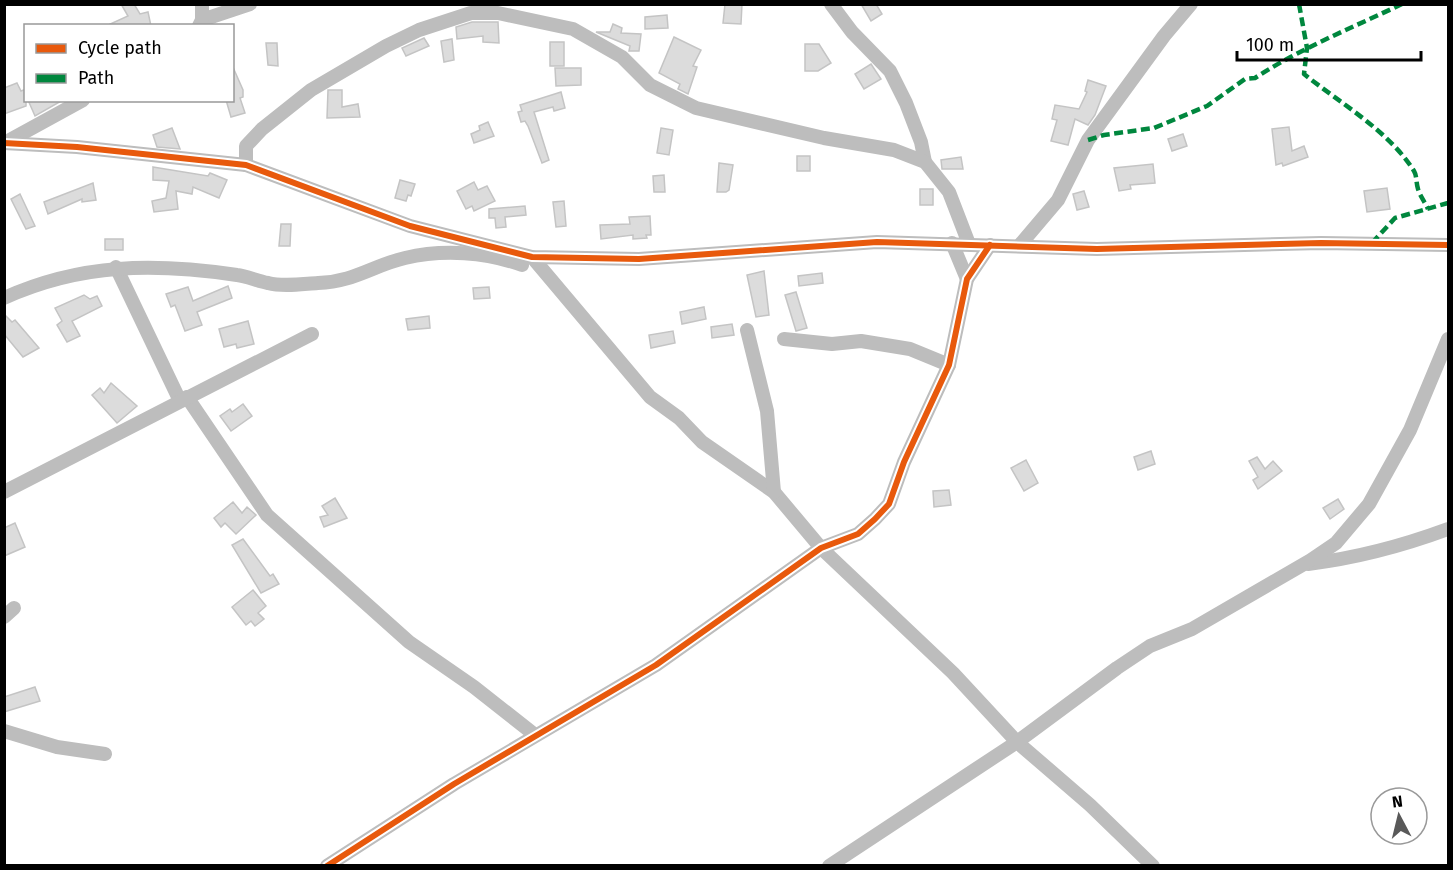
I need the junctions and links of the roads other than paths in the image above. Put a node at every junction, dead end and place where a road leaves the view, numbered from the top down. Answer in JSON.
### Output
{"nodes":[{"id":1,"x":202,"y":4,"type":"edge"},
{"id":2,"x":250,"y":4,"type":"edge"},
{"id":3,"x":831,"y":4,"type":"edge"},
{"id":4,"x":1191,"y":4,"type":"edge"},
{"id":5,"x":201,"y":23,"type":"edge"},
{"id":6,"x":80,"y":102,"type":"edge"},
{"id":7,"x":5,"y":143,"type":"edge"},
{"id":8,"x":924,"y":162,"type":"junction"},
{"id":9,"x":246,"y":165,"type":"junction"},
{"id":10,"x":952,"y":243,"type":"junction"},
{"id":11,"x":969,"y":244,"type":"junction"},
{"id":12,"x":990,"y":245,"type":"junction"},
{"id":13,"x":1449,"y":245,"type":"edge"},
{"id":14,"x":1019,"y":246,"type":"junction"},
{"id":15,"x":527,"y":261,"type":"junction"},
{"id":16,"x":116,"y":267,"type":"junction"},
{"id":17,"x":968,"y":279,"type":"junction"},
{"id":18,"x":4,"y":298,"type":"edge"},
{"id":19,"x":747,"y":330,"type":"dead end"},
{"id":20,"x":312,"y":334,"type":"dead end"},
{"id":21,"x":784,"y":339,"type":"dead end"},
{"id":22,"x":1449,"y":339,"type":"edge"},
{"id":23,"x":949,"y":365,"type":"junction"},
{"id":24,"x":183,"y":399,"type":"junction"},
{"id":25,"x":4,"y":492,"type":"edge"},
{"id":26,"x":774,"y":492,"type":"junction"},
{"id":27,"x":1449,"y":529,"type":"edge"},
{"id":28,"x":821,"y":549,"type":"junction"},
{"id":29,"x":1300,"y":565,"type":"junction"},
{"id":30,"x":4,"y":731,"type":"edge"},
{"id":31,"x":535,"y":735,"type":"junction"},
{"id":32,"x":1017,"y":742,"type":"junction"},
{"id":33,"x":105,"y":754,"type":"dead end"},
{"id":34,"x":327,"y":866,"type":"edge"},
{"id":35,"x":829,"y":866,"type":"edge"},
{"id":36,"x":1153,"y":866,"type":"edge"}],
"edges":[{"from":1,"to":5,"type":"street"},
{"from":2,"to":5,"type":"street"},
{"from":3,"to":8,"type":"street"},
{"from":4,"to":14,"type":"street"},
{"from":6,"to":7,"type":"street"},
{"from":7,"to":9,"type":"street"},
{"from":8,"to":9,"type":"street"},
{"from":8,"to":11,"type":"street"},
{"from":9,"to":15,"type":"street"},
{"from":10,"to":11,"type":"street"},
{"from":10,"to":15,"type":"street"},
{"from":10,"to":17,"type":"street"},
{"from":11,"to":12,"type":"street"},
{"from":12,"to":14,"type":"street"},
{"from":12,"to":17,"type":"street"},
{"from":13,"to":14,"type":"street"},
{"from":15,"to":16,"type":"street"},
{"from":15,"to":26,"type":"street"},
{"from":16,"to":18,"type":"street"},
{"from":16,"to":24,"type":"street"},
{"from":17,"to":23,"type":"street"},
{"from":19,"to":26,"type":"street"},
{"from":20,"to":24,"type":"street"},
{"from":21,"to":23,"type":"street"},
{"from":22,"to":29,"type":"street"},
{"from":23,"to":28,"type":"street"},
{"from":24,"to":25,"type":"street"},
{"from":24,"to":31,"type":"street"},
{"from":26,"to":28,"type":"street"},
{"from":27,"to":29,"type":"street"},
{"from":28,"to":31,"type":"street"},
{"from":28,"to":32,"type":"street"},
{"from":29,"to":32,"type":"street"},
{"from":30,"to":33,"type":"street"},
{"from":31,"to":34,"type":"street"},
{"from":32,"to":35,"type":"street"},
{"from":32,"to":36,"type":"street"}]}
